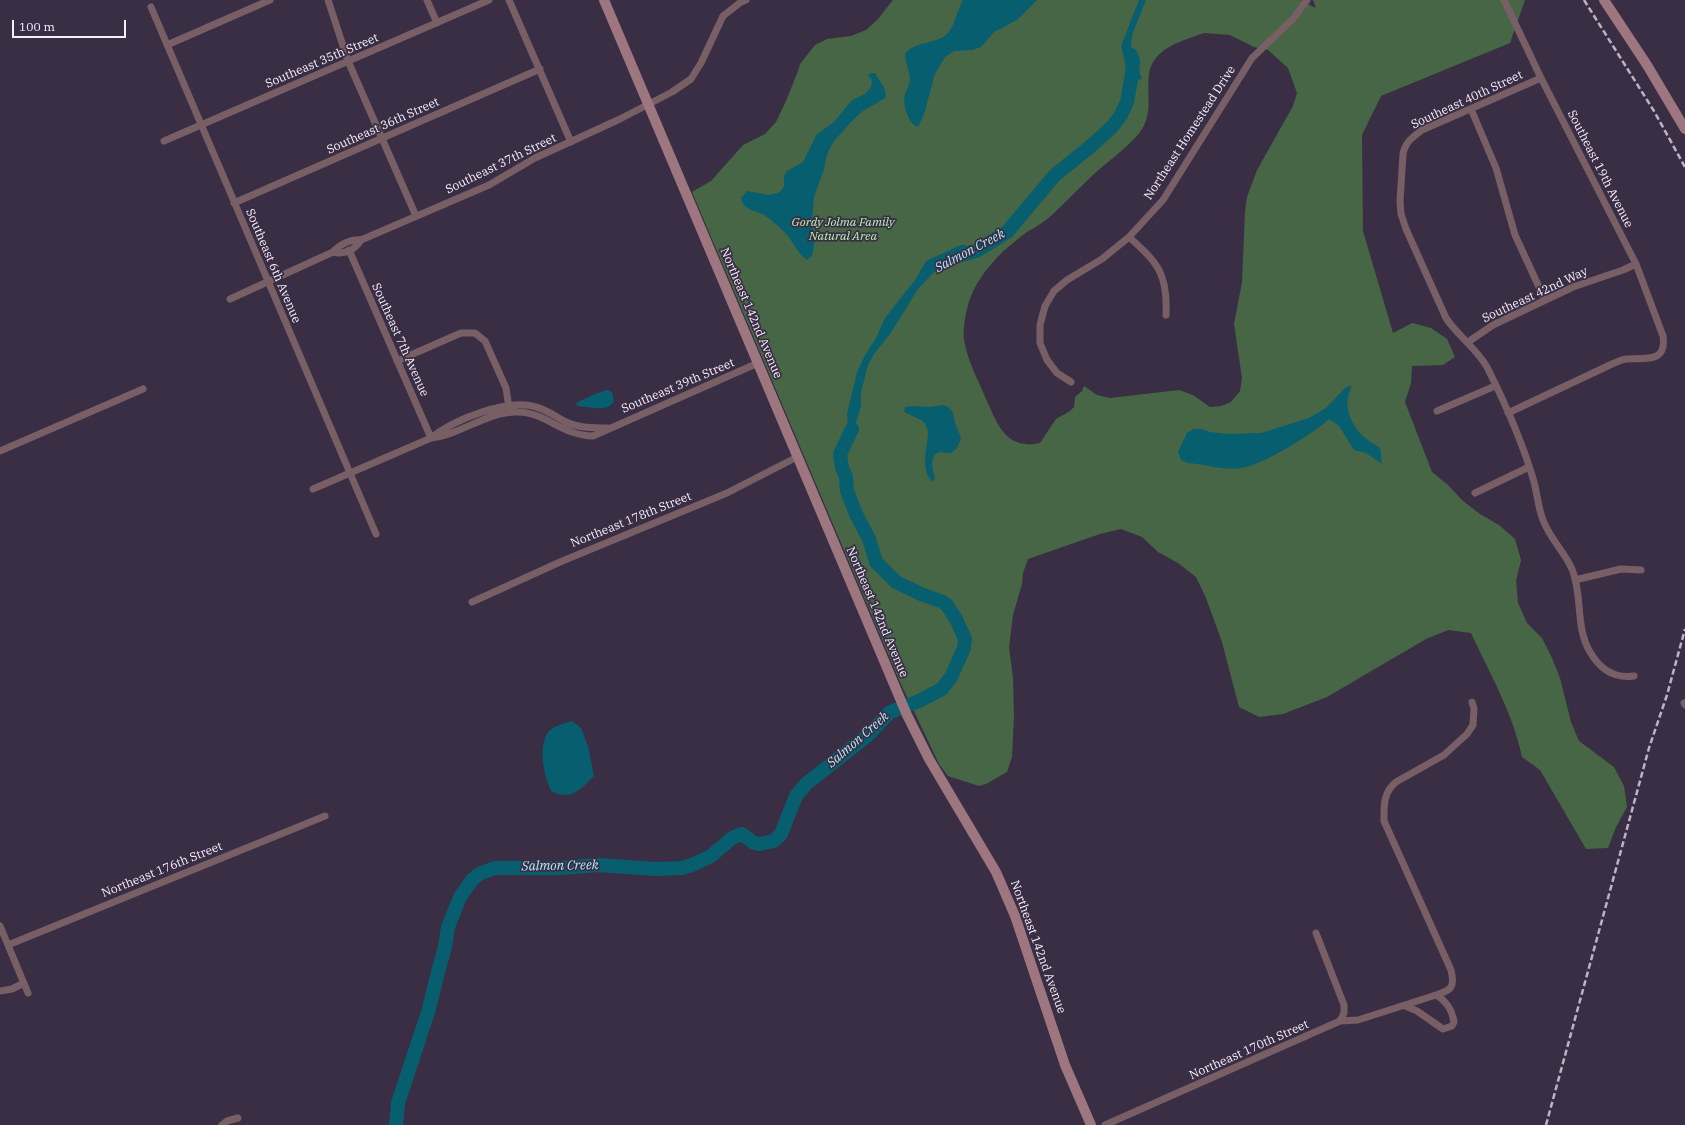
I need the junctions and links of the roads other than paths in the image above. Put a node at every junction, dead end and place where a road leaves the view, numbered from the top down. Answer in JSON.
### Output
{"nodes":[{"id":1,"x":270,"y":0,"type":"edge"},
{"id":2,"x":328,"y":0,"type":"edge"},
{"id":3,"x":427,"y":0,"type":"edge"},
{"id":4,"x":489,"y":0,"type":"edge"},
{"id":5,"x":509,"y":0,"type":"edge"},
{"id":6,"x":604,"y":0,"type":"edge"},
{"id":7,"x":746,"y":0,"type":"edge"},
{"id":8,"x":1307,"y":0,"type":"edge"},
{"id":9,"x":1504,"y":0,"type":"edge"},
{"id":10,"x":1604,"y":0,"type":"edge"},
{"id":11,"x":151,"y":7,"type":"dead end"},
{"id":12,"x":437,"y":23,"type":"junction"},
{"id":13,"x":167,"y":45,"type":"junction"},
{"id":14,"x":348,"y":61,"type":"junction"},
{"id":15,"x":540,"y":69,"type":"junction"},
{"id":16,"x":1541,"y":78,"type":"junction"},
{"id":17,"x":648,"y":103,"type":"junction"},
{"id":18,"x":1471,"y":109,"type":"junction"},
{"id":19,"x":201,"y":125,"type":"junction"},
{"id":20,"x":1685,"y":129,"type":"edge"},
{"id":21,"x":382,"y":138,"type":"junction"},
{"id":22,"x":164,"y":141,"type":"dead end"},
{"id":23,"x":571,"y":142,"type":"junction"},
{"id":24,"x":234,"y":203,"type":"junction"},
{"id":25,"x":416,"y":216,"type":"junction"},
{"id":26,"x":1129,"y":237,"type":"junction"},
{"id":27,"x":361,"y":240,"type":"junction"},
{"id":28,"x":349,"y":250,"type":"junction"},
{"id":29,"x":334,"y":252,"type":"junction"},
{"id":30,"x":1636,"y":264,"type":"junction"},
{"id":31,"x":268,"y":281,"type":"junction"},
{"id":32,"x":230,"y":299,"type":"dead end"},
{"id":33,"x":1545,"y":300,"type":"junction"},
{"id":34,"x":1166,"y":314,"type":"dead end"},
{"id":35,"x":1468,"y":342,"type":"junction"},
{"id":36,"x":397,"y":361,"type":"junction"},
{"id":37,"x":758,"y":364,"type":"junction"},
{"id":38,"x":1071,"y":382,"type":"dead end"},
{"id":39,"x":1495,"y":386,"type":"junction"},
{"id":40,"x":143,"y":390,"type":"dead end"},
{"id":41,"x":509,"y":409,"type":"junction"},
{"id":42,"x":1437,"y":411,"type":"dead end"},
{"id":43,"x":1508,"y":413,"type":"junction"},
{"id":44,"x":431,"y":438,"type":"junction"},
{"id":45,"x":0,"y":451,"type":"edge"},
{"id":46,"x":797,"y":457,"type":"junction"},
{"id":47,"x":1529,"y":467,"type":"junction"},
{"id":48,"x":350,"y":474,"type":"junction"},
{"id":49,"x":313,"y":490,"type":"dead end"},
{"id":50,"x":1475,"y":493,"type":"dead end"},
{"id":51,"x":376,"y":534,"type":"dead end"},
{"id":52,"x":1640,"y":570,"type":"dead end"},
{"id":53,"x":1575,"y":580,"type":"junction"},
{"id":54,"x":472,"y":602,"type":"dead end"},
{"id":55,"x":1634,"y":676,"type":"dead end"},
{"id":56,"x":1472,"y":702,"type":"dead end"},
{"id":57,"x":325,"y":816,"type":"dead end"},
{"id":58,"x":0,"y":926,"type":"edge"},
{"id":59,"x":1316,"y":933,"type":"dead end"},
{"id":60,"x":8,"y":945,"type":"junction"},
{"id":61,"x":24,"y":983,"type":"junction"},
{"id":62,"x":0,"y":991,"type":"edge"},
{"id":63,"x":28,"y":993,"type":"dead end"},
{"id":64,"x":1436,"y":995,"type":"junction"},
{"id":65,"x":1405,"y":1006,"type":"junction"},
{"id":66,"x":1340,"y":1021,"type":"junction"},
{"id":67,"x":238,"y":1118,"type":"dead end"},
{"id":68,"x":222,"y":1125,"type":"edge"},
{"id":69,"x":1091,"y":1125,"type":"edge"},
{"id":70,"x":1105,"y":1125,"type":"edge"}],
"edges":[{"from":1,"to":13,"type":"street"},
{"from":2,"to":14,"type":"street"},
{"from":3,"to":12,"type":"street"},
{"from":4,"to":12,"type":"street","name":"Southeast 35th Street"},
{"from":5,"to":15,"type":"street"},
{"from":6,"to":17,"type":"street","name":"Northeast 142nd Avenue"},
{"from":7,"to":17,"type":"street","name":"Southeast 37th Street"},
{"from":8,"to":26,"type":"street","name":"Northeast Homestead Drive"},
{"from":9,"to":16,"type":"street","name":"Southeast 19th Avenue"},
{"from":10,"to":20,"type":"street"},
{"from":11,"to":13,"type":"street","name":"Southeast 6th Avenue"},
{"from":12,"to":14,"type":"street","name":"Southeast 35th Street"},
{"from":13,"to":19,"type":"street","name":"Southeast 6th Avenue"},
{"from":14,"to":19,"type":"street","name":"Southeast 35th Street"},
{"from":14,"to":21,"type":"street"},
{"from":15,"to":21,"type":"street","name":"Southeast 36th Street"},
{"from":15,"to":23,"type":"street"},
{"from":16,"to":18,"type":"street","name":"Southeast 40th Street"},
{"from":16,"to":30,"type":"street","name":"Southeast 19th Avenue"},
{"from":17,"to":23,"type":"street","name":"Southeast 37th Street"},
{"from":17,"to":37,"type":"street","name":"Northeast 142nd Avenue"},
{"from":18,"to":33,"type":"street"},
{"from":18,"to":35,"type":"street","name":"Southeast 40th Street"},
{"from":19,"to":22,"type":"street","name":"Southeast 35th Street"},
{"from":19,"to":24,"type":"street","name":"Southeast 6th Avenue"},
{"from":21,"to":24,"type":"street","name":"Southeast 36th Street"},
{"from":21,"to":25,"type":"street"},
{"from":23,"to":25,"type":"street","name":"Southeast 37th Street"},
{"from":24,"to":31,"type":"street","name":"Southeast 6th Avenue"},
{"from":25,"to":27,"type":"street","name":"Southeast 37th Street"},
{"from":26,"to":34,"type":"street"},
{"from":26,"to":38,"type":"street","name":"Northeast Homestead Drive"},
{"from":27,"to":28,"type":"street","name":"Southeast 37th Street"},
{"from":27,"to":29,"type":"street","name":"Southeast 37th Street"},
{"from":28,"to":29,"type":"street","name":"Southeast 37th Street"},
{"from":28,"to":36,"type":"street","name":"Southeast 7th Avenue"},
{"from":29,"to":31,"type":"street","name":"Southeast 37th Street"},
{"from":30,"to":33,"type":"street","name":"Southeast 42nd Way"},
{"from":30,"to":43,"type":"street","name":"Southeast 19th Avenue"},
{"from":31,"to":32,"type":"street","name":"Southeast 37th Street"},
{"from":31,"to":48,"type":"street","name":"Southeast 6th Avenue"},
{"from":33,"to":35,"type":"street","name":"Southeast 42nd Way"},
{"from":35,"to":39,"type":"street"},
{"from":36,"to":41,"type":"street"},
{"from":36,"to":44,"type":"street","name":"Southeast 7th Avenue"},
{"from":37,"to":41,"type":"street","name":"Southeast 39th Street"},
{"from":37,"to":46,"type":"street","name":"Northeast 142nd Avenue"},
{"from":39,"to":42,"type":"street"},
{"from":39,"to":43,"type":"street"},
{"from":40,"to":45,"type":"street"},
{"from":41,"to":44,"type":"street","name":"Southeast 39th Street"},
{"from":43,"to":47,"type":"street"},
{"from":44,"to":48,"type":"street","name":"Southeast 39th Street"},
{"from":46,"to":54,"type":"street","name":"Northeast 178th Street"},
{"from":46,"to":69,"type":"street","name":"Northeast 142nd Avenue"},
{"from":47,"to":50,"type":"street"},
{"from":47,"to":53,"type":"street"},
{"from":48,"to":49,"type":"street","name":"Southeast 39th Street"},
{"from":48,"to":51,"type":"street","name":"Southeast 6th Avenue"},
{"from":52,"to":53,"type":"street"},
{"from":53,"to":55,"type":"street"},
{"from":56,"to":64,"type":"street","name":"Northeast 170th Street"},
{"from":57,"to":60,"type":"street","name":"Northeast 176th Street"},
{"from":58,"to":60,"type":"street"},
{"from":59,"to":66,"type":"street"},
{"from":60,"to":61,"type":"street"},
{"from":61,"to":62,"type":"street"},
{"from":61,"to":63,"type":"street"},
{"from":64,"to":65,"type":"street","name":"Northeast 170th Street"},
{"from":64,"to":65,"type":"street"},
{"from":65,"to":66,"type":"street","name":"Northeast 170th Street"},
{"from":66,"to":70,"type":"street","name":"Northeast 170th Street"},
{"from":67,"to":68,"type":"street"}]}
